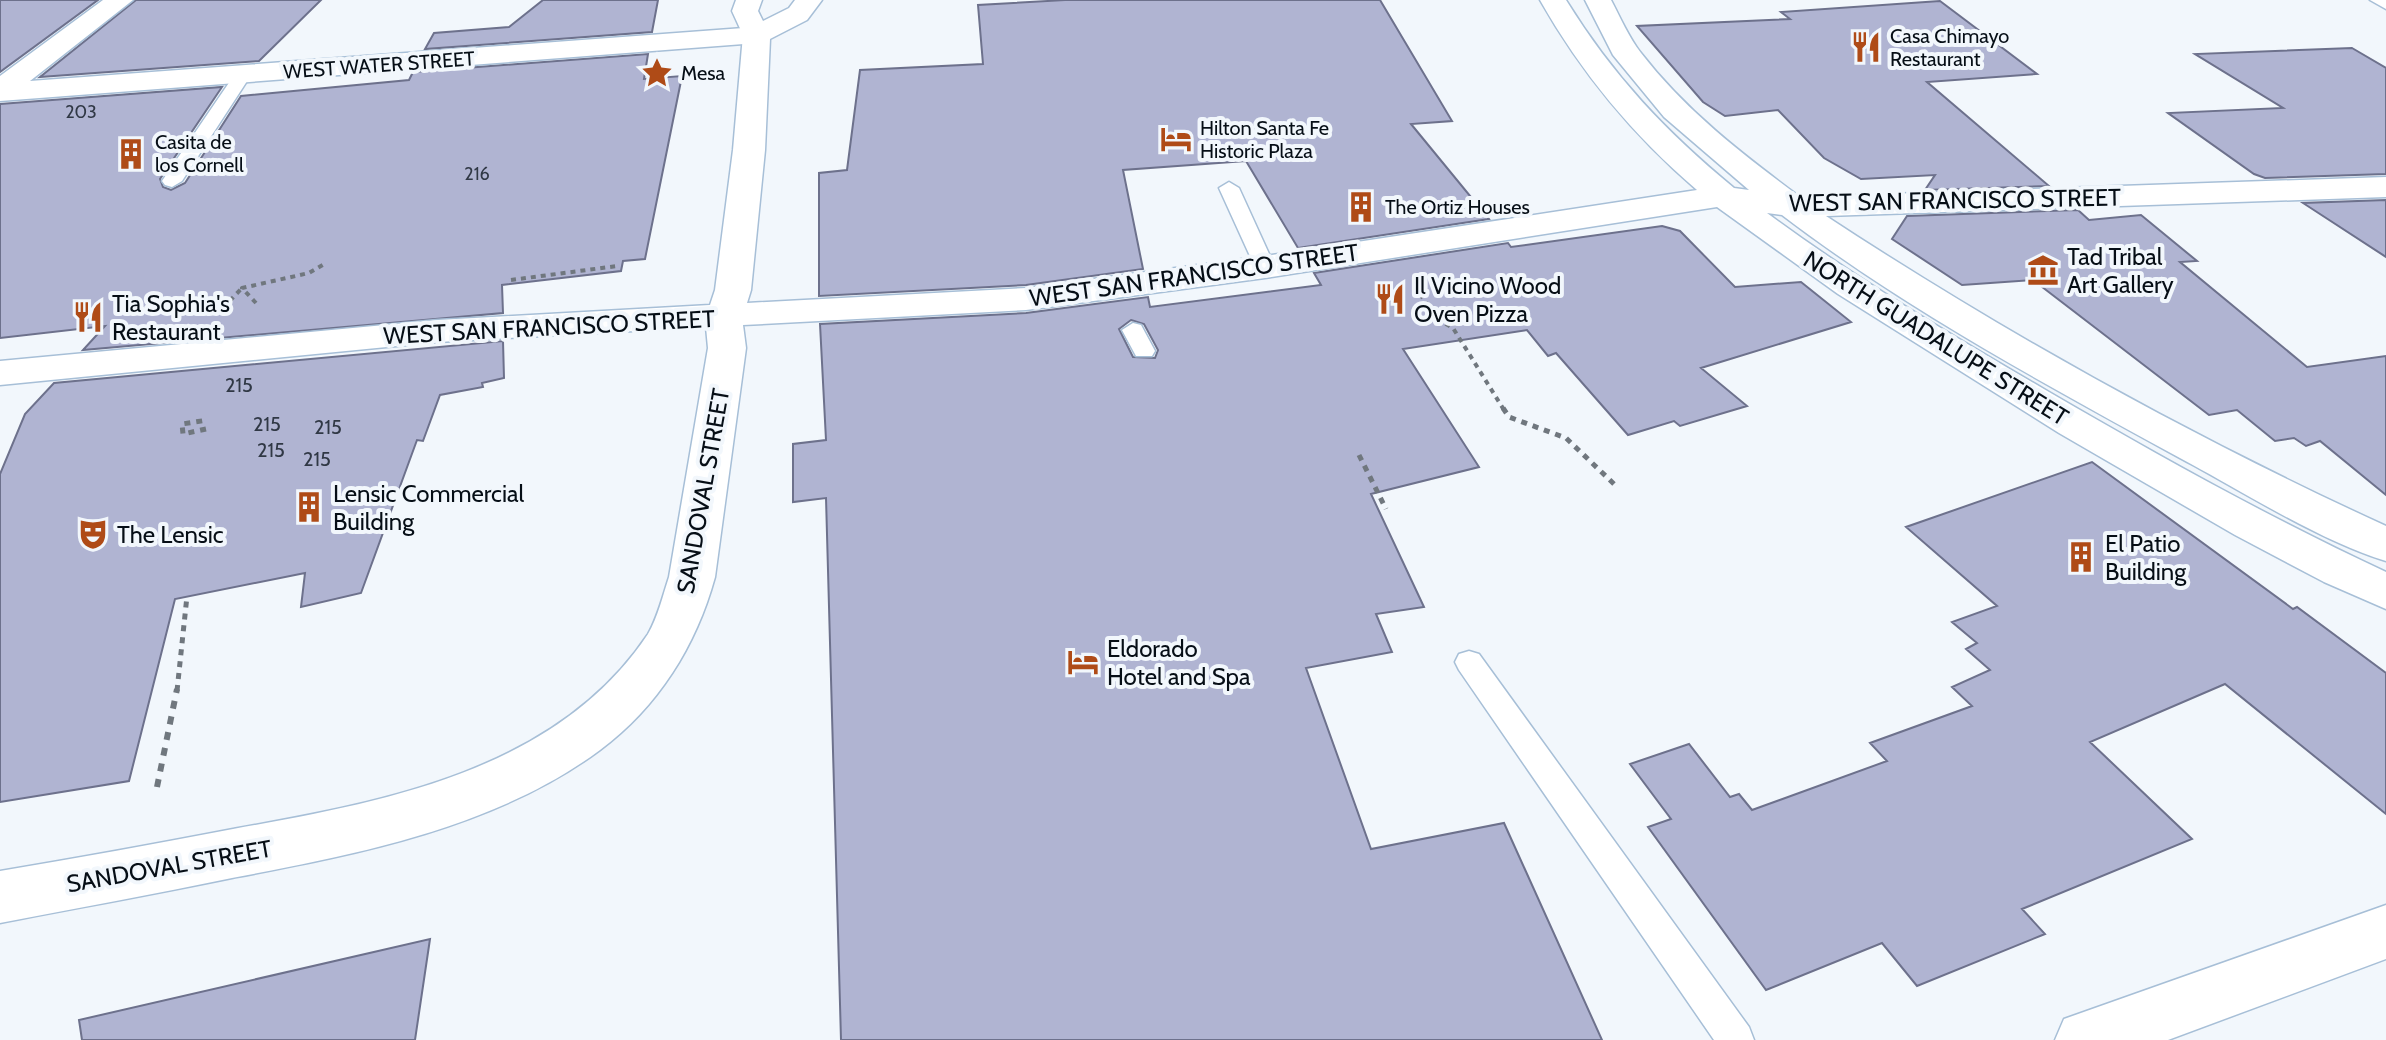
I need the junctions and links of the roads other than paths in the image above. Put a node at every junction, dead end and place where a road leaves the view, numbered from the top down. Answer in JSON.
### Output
{"nodes":[{"id":1,"x":120,"y":0,"type":"edge"},
{"id":2,"x":809,"y":0,"type":"edge"},
{"id":3,"x":1553,"y":0,"type":"edge"},
{"id":4,"x":1598,"y":0,"type":"edge"},
{"id":5,"x":2378,"y":0,"type":"edge"},
{"id":6,"x":2386,"y":4,"type":"edge"},
{"id":7,"x":753,"y":18,"type":"edge"},
{"id":8,"x":243,"y":75,"type":"junction"},
{"id":9,"x":0,"y":91,"type":"edge"},
{"id":10,"x":172,"y":181,"type":"dead end"},
{"id":11,"x":2386,"y":187,"type":"edge"},
{"id":12,"x":1229,"y":188,"type":"dead end"},
{"id":13,"x":1723,"y":196,"type":"junction"},
{"id":14,"x":1794,"y":207,"type":"junction"},
{"id":15,"x":1265,"y":267,"type":"junction"},
{"id":16,"x":724,"y":317,"type":"junction"},
{"id":17,"x":1133,"y":330,"type":"dead end"},
{"id":18,"x":1144,"y":351,"type":"dead end"},
{"id":19,"x":1,"y":375,"type":"edge"},
{"id":20,"x":2386,"y":545,"type":"edge"},
{"id":21,"x":2386,"y":592,"type":"edge"},
{"id":22,"x":1469,"y":662,"type":"dead end"},
{"id":23,"x":0,"y":897,"type":"edge"},
{"id":24,"x":2386,"y":932,"type":"edge"},
{"id":25,"x":1736,"y":1040,"type":"edge"},
{"id":26,"x":2086,"y":1040,"type":"edge"}],
"edges":[{"from":1,"to":9,"type":"street"},
{"from":2,"to":7,"type":"street"},
{"from":3,"to":13,"type":"street","name":"NORTH GUADALUPE STREET"},
{"from":4,"to":14,"type":"street","name":"NORTH GUADALUPE STREET"},
{"from":5,"to":6,"type":"lane"},
{"from":7,"to":8,"type":"street","name":"WEST WATER STREET"},
{"from":7,"to":16,"type":"street","name":"SANDOVAL STREET"},
{"from":8,"to":9,"type":"street","name":"WEST WATER STREET"},
{"from":8,"to":10,"type":"lane"},
{"from":11,"to":14,"type":"street","name":"WEST SAN FRANCISCO STREET"},
{"from":12,"to":15,"type":"lane"},
{"from":13,"to":14,"type":"street","name":"WEST SAN FRANCISCO STREET"},
{"from":13,"to":15,"type":"street","name":"WEST SAN FRANCISCO STREET"},
{"from":13,"to":21,"type":"street","name":"NORTH GUADALUPE STREET"},
{"from":14,"to":20,"type":"street","name":"NORTH GUADALUPE STREET"},
{"from":15,"to":16,"type":"street","name":"WEST SAN FRANCISCO STREET"},
{"from":16,"to":19,"type":"street","name":"WEST SAN FRANCISCO STREET"},
{"from":16,"to":23,"type":"street","name":"SANDOVAL STREET"},
{"from":17,"to":18,"type":"lane"},
{"from":22,"to":25,"type":"lane"},
{"from":24,"to":26,"type":"street"}]}
